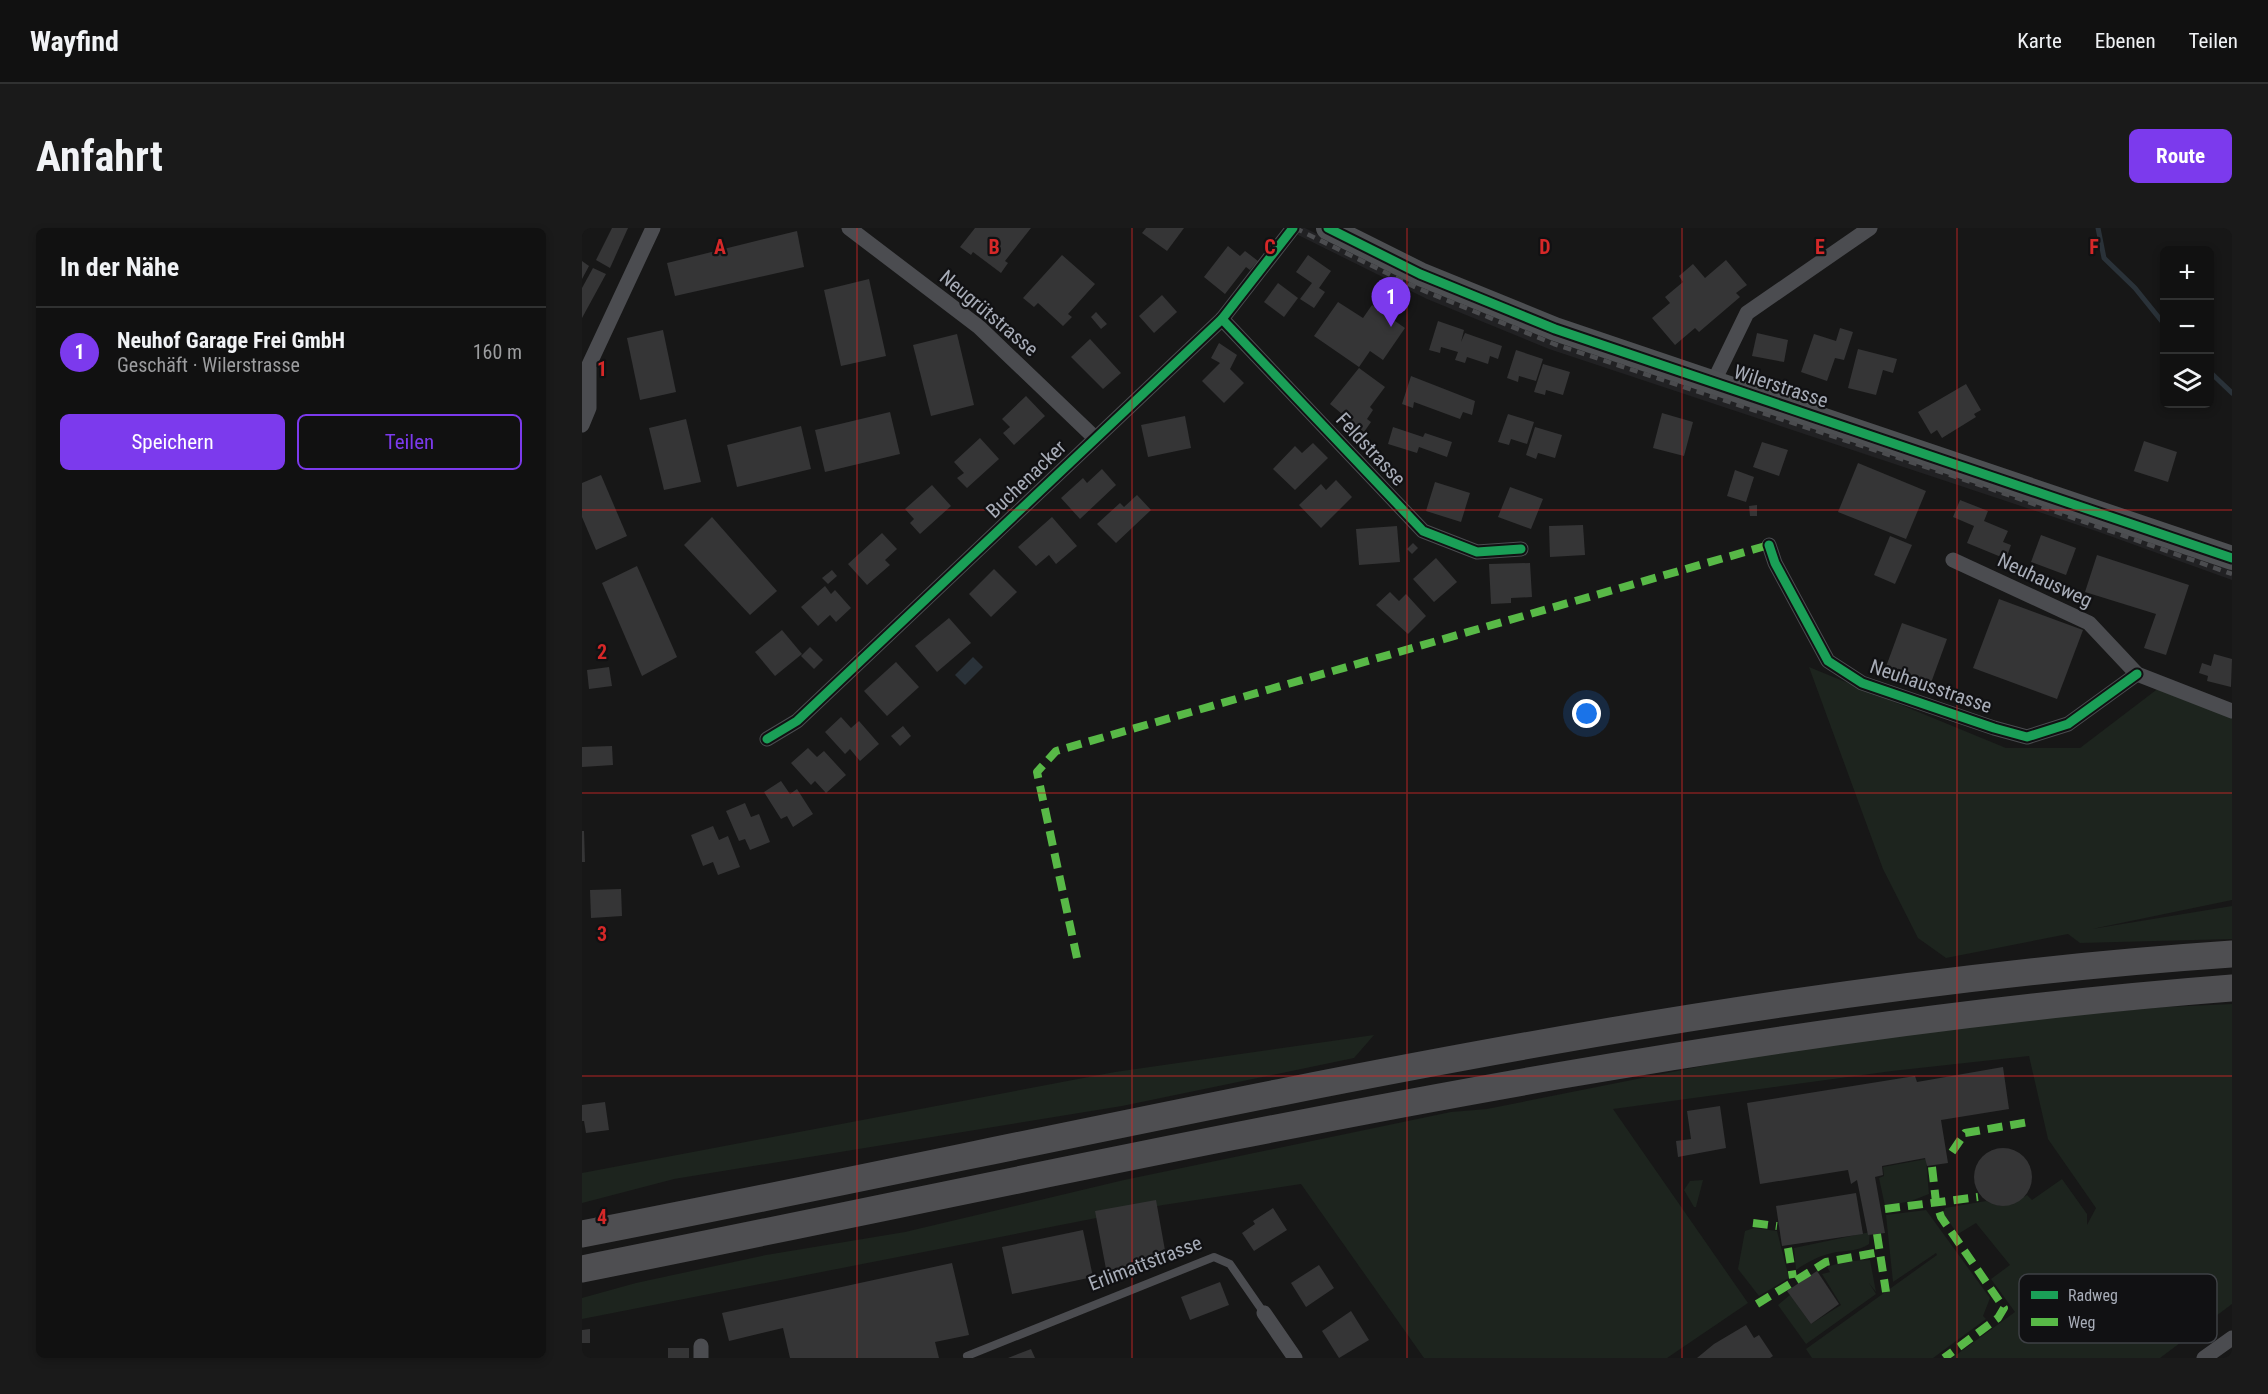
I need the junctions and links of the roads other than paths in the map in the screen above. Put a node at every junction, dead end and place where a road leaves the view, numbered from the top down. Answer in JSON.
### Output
{"nodes":[{"id":1,"x":653,"y":228,"type":"edge"},
{"id":2,"x":849,"y":228,"type":"edge"},
{"id":3,"x":1293,"y":228,"type":"edge"},
{"id":4,"x":1328,"y":228,"type":"edge"},
{"id":5,"x":1870,"y":228,"type":"edge"},
{"id":6,"x":1222,"y":319,"type":"junction"},
{"id":7,"x":1713,"y":383,"type":"junction"},
{"id":8,"x":582,"y":425,"type":"edge"},
{"id":9,"x":1095,"y":438,"type":"junction"},
{"id":10,"x":1769,"y":545,"type":"dead end"},
{"id":11,"x":1521,"y":549,"type":"dead end"},
{"id":12,"x":2232,"y":558,"type":"edge"},
{"id":13,"x":1953,"y":560,"type":"dead end"},
{"id":14,"x":2137,"y":674,"type":"junction"},
{"id":15,"x":2232,"y":711,"type":"edge"},
{"id":16,"x":767,"y":738,"type":"dead end"},
{"id":17,"x":2232,"y":954,"type":"edge"},
{"id":18,"x":2232,"y":988,"type":"edge"},
{"id":19,"x":582,"y":1234,"type":"edge"},
{"id":20,"x":582,"y":1269,"type":"edge"},
{"id":21,"x":1263,"y":1312,"type":"joint"},
{"id":22,"x":2232,"y":1338,"type":"edge"},
{"id":23,"x":967,"y":1356,"type":"dead end"},
{"id":24,"x":1295,"y":1358,"type":"edge"},
{"id":25,"x":2204,"y":1358,"type":"edge"}],
"edges":[{"from":1,"to":8,"type":"street"},
{"from":2,"to":9,"type":"street","name":"Neugrütstrasse"},
{"from":3,"to":6,"type":"street","name":"Buchenacker"},
{"from":4,"to":7,"type":"main road","name":"Wilerstrasse"},
{"from":5,"to":7,"type":"street"},
{"from":6,"to":9,"type":"street","name":"Buchenacker"},
{"from":6,"to":11,"type":"street","name":"Feldstrasse"},
{"from":7,"to":12,"type":"main road","name":"Wilerstrasse"},
{"from":9,"to":16,"type":"street","name":"Buchenacker"},
{"from":10,"to":14,"type":"street","name":"Neuhausstrasse"},
{"from":13,"to":14,"type":"street","name":"Neuhausweg"},
{"from":14,"to":15,"type":"street"},
{"from":17,"to":19,"type":"highway"},
{"from":18,"to":20,"type":"highway"},
{"from":21,"to":23,"type":"lane","name":"Erlimattstrasse"},
{"from":21,"to":24,"type":"street","name":"Erlimattstrasse"},
{"from":22,"to":25,"type":"street"}]}
